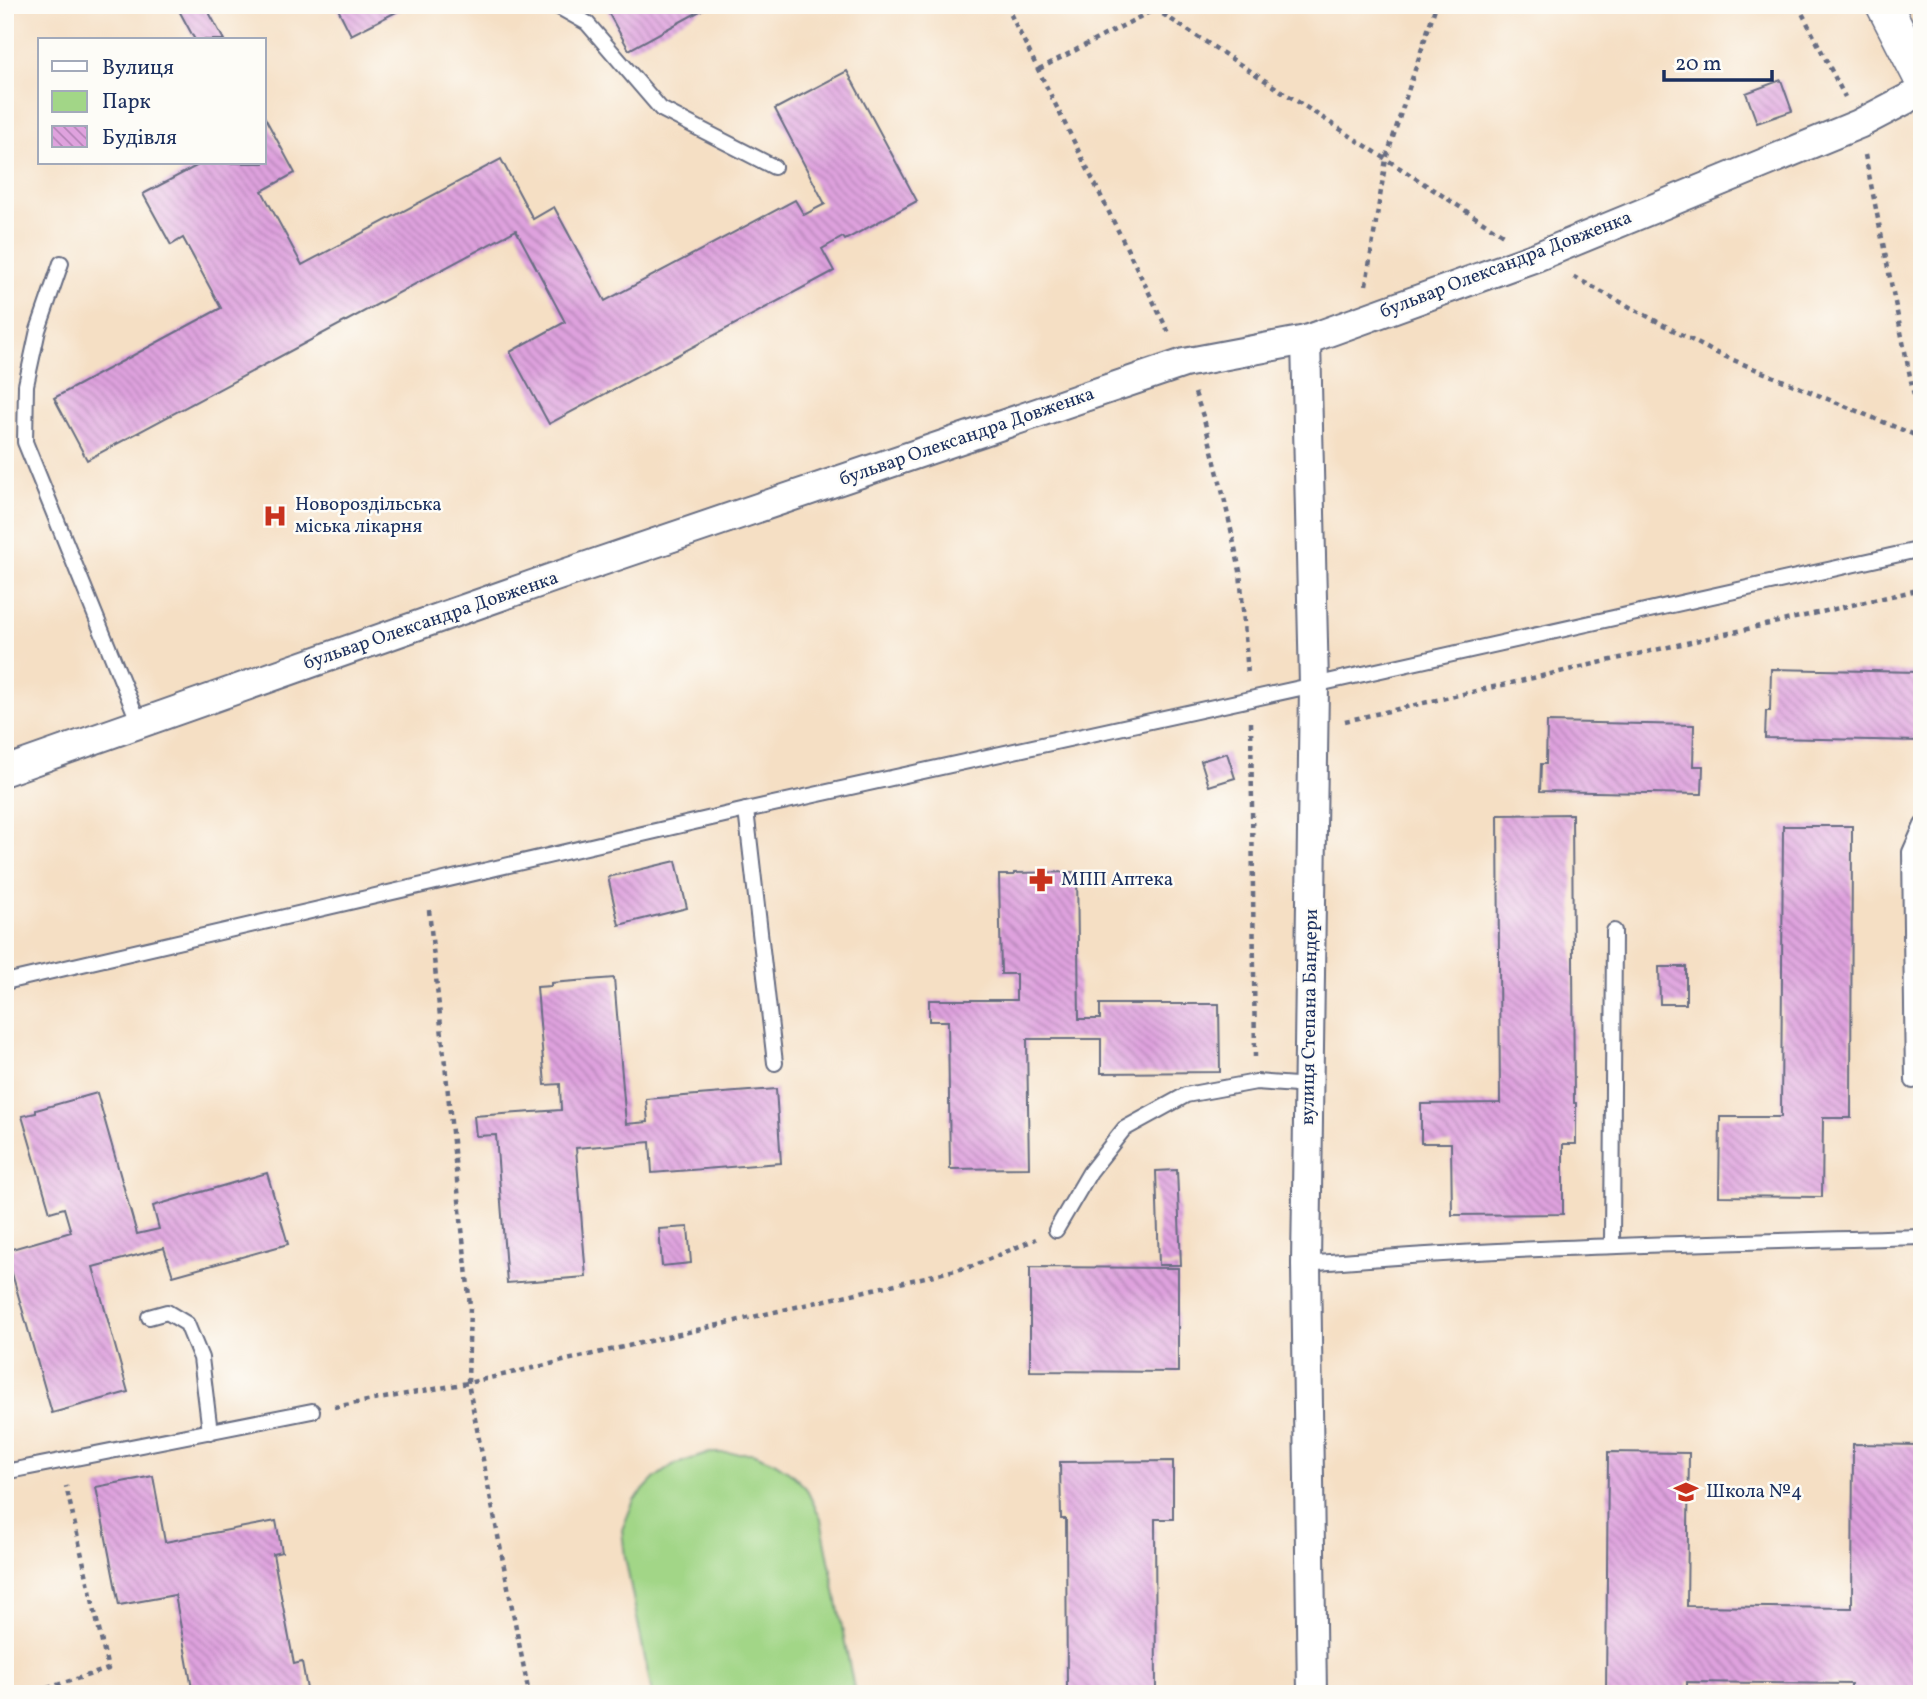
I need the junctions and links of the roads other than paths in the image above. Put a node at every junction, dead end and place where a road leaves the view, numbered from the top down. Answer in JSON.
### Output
{"nodes":[{"id":1,"x":555,"y":5,"type":"edge"},
{"id":2,"x":1884,"y":5,"type":"edge"},
{"id":3,"x":1922,"y":79,"type":"edge"},
{"id":4,"x":1922,"y":91,"type":"edge"},
{"id":5,"x":774,"y":167,"type":"dead end"},
{"id":6,"x":61,"y":263,"type":"dead end"},
{"id":7,"x":1306,"y":341,"type":"junction"},
{"id":8,"x":1922,"y":549,"type":"edge"},
{"id":9,"x":1314,"y":685,"type":"junction"},
{"id":10,"x":139,"y":723,"type":"junction"},
{"id":11,"x":5,"y":771,"type":"edge"},
{"id":12,"x":746,"y":810,"type":"junction"},
{"id":13,"x":1922,"y":825,"type":"edge"},
{"id":14,"x":1614,"y":931,"type":"dead end"},
{"id":15,"x":5,"y":982,"type":"edge"},
{"id":16,"x":775,"y":1063,"type":"dead end"},
{"id":17,"x":1913,"y":1081,"type":"dead end"},
{"id":18,"x":1310,"y":1086,"type":"junction"},
{"id":19,"x":1056,"y":1230,"type":"road end"},
{"id":20,"x":1922,"y":1237,"type":"edge"},
{"id":21,"x":1612,"y":1245,"type":"junction"},
{"id":22,"x":1306,"y":1264,"type":"junction"},
{"id":23,"x":149,"y":1317,"type":"dead end"},
{"id":24,"x":313,"y":1411,"type":"road end"},
{"id":25,"x":210,"y":1432,"type":"junction"},
{"id":26,"x":5,"y":1472,"type":"edge"},
{"id":27,"x":1312,"y":1694,"type":"edge"}],
"edges":[{"from":1,"to":5,"type":"lane"},
{"from":2,"to":3,"type":"street"},
{"from":4,"to":7,"type":"street","name":"бульвар Олександра Довженка"},
{"from":6,"to":10,"type":"lane"},
{"from":7,"to":9,"type":"street","name":"вулиця Степана Бандери"},
{"from":7,"to":10,"type":"street","name":"бульвар Олександра Довженка"},
{"from":8,"to":9,"type":"lane"},
{"from":9,"to":12,"type":"lane"},
{"from":9,"to":18,"type":"street","name":"вулиця Степана Бандери"},
{"from":10,"to":11,"type":"street","name":"бульвар Олександра Довженка"},
{"from":12,"to":15,"type":"lane"},
{"from":12,"to":16,"type":"lane"},
{"from":13,"to":17,"type":"lane"},
{"from":14,"to":21,"type":"lane"},
{"from":18,"to":19,"type":"lane"},
{"from":18,"to":22,"type":"street","name":"вулиця Степана Бандери"},
{"from":20,"to":21,"type":"lane"},
{"from":21,"to":22,"type":"lane"},
{"from":22,"to":27,"type":"street","name":"вулиця Степана Бандери"},
{"from":23,"to":25,"type":"lane"},
{"from":24,"to":25,"type":"lane"},
{"from":25,"to":26,"type":"lane"}]}
